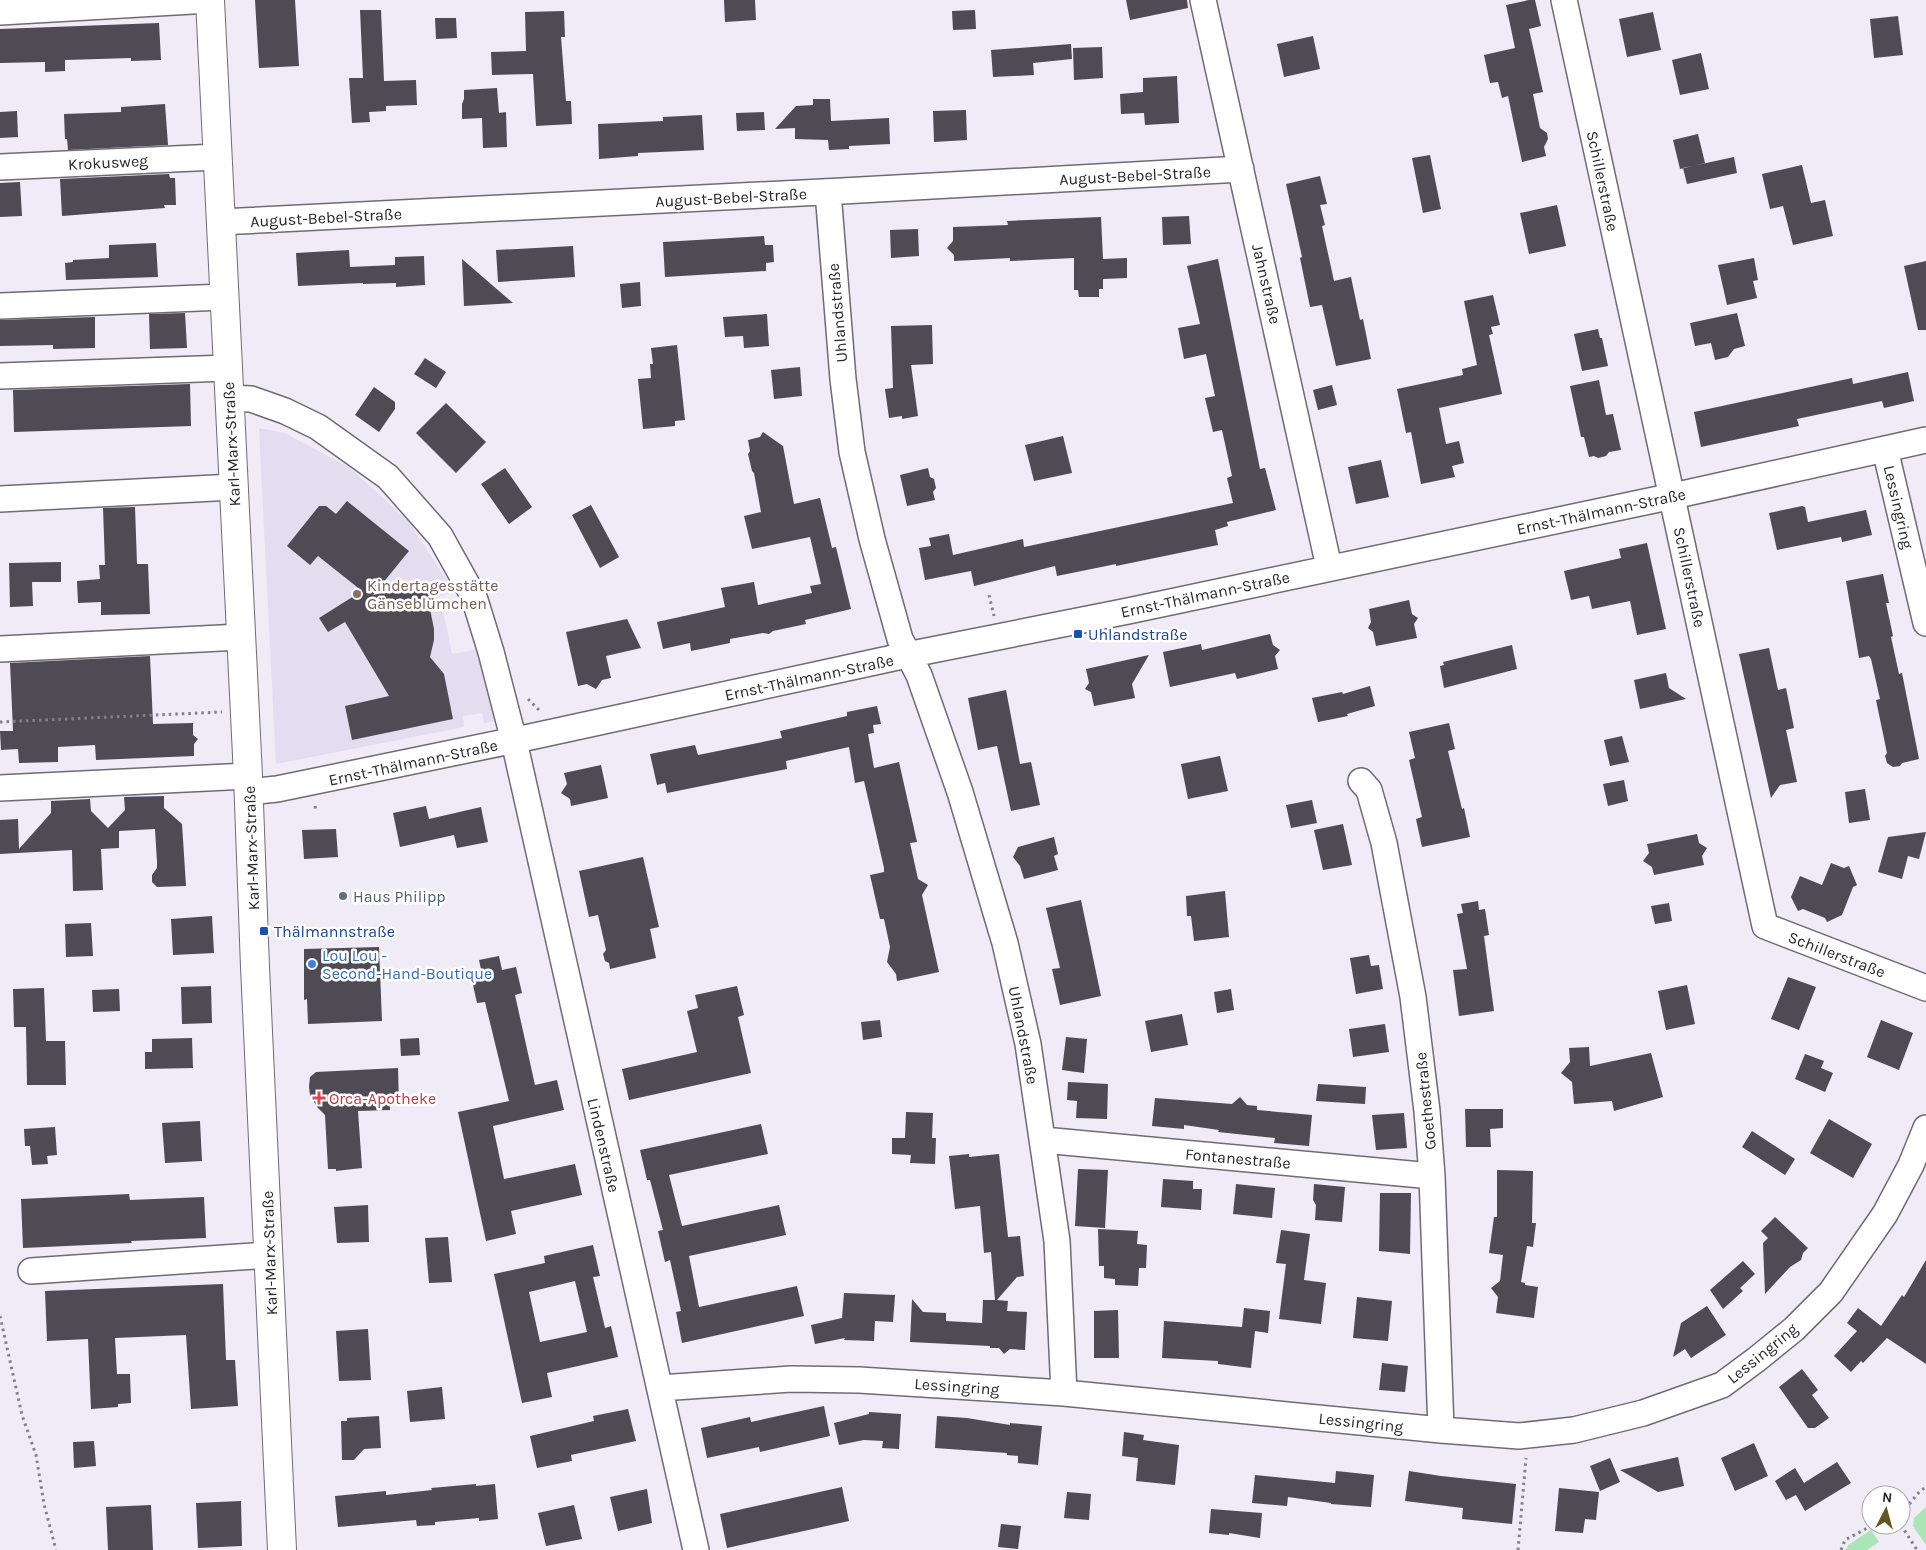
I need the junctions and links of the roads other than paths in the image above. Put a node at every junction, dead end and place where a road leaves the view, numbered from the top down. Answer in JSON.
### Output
{"nodes":[{"id":1,"x":210,"y":0,"type":"edge"},
{"id":2,"x":1204,"y":0,"type":"edge"},
{"id":3,"x":1564,"y":0,"type":"edge"},
{"id":4,"x":0,"y":12,"type":"edge"},
{"id":5,"x":217,"y":157,"type":"junction"},
{"id":6,"x":0,"y":166,"type":"edge"},
{"id":7,"x":1241,"y":169,"type":"junction"},
{"id":8,"x":828,"y":192,"type":"junction"},
{"id":9,"x":220,"y":222,"type":"junction"},
{"id":10,"x":224,"y":296,"type":"junction"},
{"id":11,"x":0,"y":306,"type":"edge"},
{"id":12,"x":228,"y":368,"type":"junction"},
{"id":13,"x":0,"y":376,"type":"edge"},
{"id":14,"x":229,"y":398,"type":"junction"},
{"id":15,"x":1926,"y":440,"type":"edge"},
{"id":16,"x":1885,"y":449,"type":"junction"},
{"id":17,"x":234,"y":487,"type":"junction"},
{"id":18,"x":1673,"y":496,"type":"junction"},
{"id":19,"x":0,"y":499,"type":"edge"},
{"id":20,"x":1329,"y":567,"type":"junction"},
{"id":21,"x":1926,"y":623,"type":"edge"},
{"id":22,"x":241,"y":636,"type":"junction"},
{"id":23,"x":0,"y":649,"type":"edge"},
{"id":24,"x":907,"y":655,"type":"junction"},
{"id":25,"x":514,"y":741,"type":"junction"},
{"id":26,"x":241,"y":781,"type":"junction"},
{"id":27,"x":1361,"y":781,"type":"dead end"},
{"id":28,"x":0,"y":788,"type":"edge"},
{"id":29,"x":1926,"y":988,"type":"edge"},
{"id":30,"x":1926,"y":1128,"type":"edge"},
{"id":31,"x":1043,"y":1140,"type":"junction"},
{"id":32,"x":1432,"y":1176,"type":"junction"},
{"id":33,"x":269,"y":1255,"type":"junction"},
{"id":34,"x":31,"y":1271,"type":"dead end"},
{"id":35,"x":660,"y":1388,"type":"junction"},
{"id":36,"x":1064,"y":1393,"type":"junction"},
{"id":37,"x":1441,"y":1430,"type":"junction"},
{"id":38,"x":282,"y":1550,"type":"edge"},
{"id":39,"x":696,"y":1550,"type":"edge"}],
"edges":[{"from":1,"to":4,"type":"street"},
{"from":1,"to":5,"type":"main road","name":"Karl-Marx-Straße"},
{"from":2,"to":7,"type":"street","name":"Jahnstraße"},
{"from":3,"to":18,"type":"street","name":"Schillerstraße"},
{"from":5,"to":6,"type":"street","name":"Krokusweg"},
{"from":5,"to":9,"type":"main road","name":"Karl-Marx-Straße"},
{"from":7,"to":8,"type":"street","name":"August-Bebel-Straße"},
{"from":7,"to":20,"type":"street","name":"Jahnstraße"},
{"from":8,"to":9,"type":"street","name":"August-Bebel-Straße"},
{"from":8,"to":24,"type":"street","name":"Uhlandstraße"},
{"from":9,"to":10,"type":"main road","name":"Karl-Marx-Straße"},
{"from":10,"to":11,"type":"street"},
{"from":10,"to":12,"type":"main road","name":"Karl-Marx-Straße"},
{"from":12,"to":13,"type":"street"},
{"from":12,"to":14,"type":"main road","name":"Karl-Marx-Straße"},
{"from":14,"to":17,"type":"main road","name":"Karl-Marx-Straße"},
{"from":14,"to":25,"type":"street","name":"Lindenstraße"},
{"from":15,"to":16,"type":"street","name":"Ernst-Thälmann-Straße"},
{"from":16,"to":18,"type":"street","name":"Ernst-Thälmann-Straße"},
{"from":16,"to":21,"type":"street","name":"Lessingring"},
{"from":17,"to":19,"type":"street"},
{"from":17,"to":22,"type":"main road","name":"Karl-Marx-Straße"},
{"from":18,"to":20,"type":"street","name":"Ernst-Thälmann-Straße"},
{"from":18,"to":29,"type":"street","name":"Schillerstraße"},
{"from":20,"to":24,"type":"street","name":"Ernst-Thälmann-Straße"},
{"from":22,"to":23,"type":"street"},
{"from":22,"to":26,"type":"main road","name":"Karl-Marx-Straße"},
{"from":24,"to":25,"type":"street","name":"Ernst-Thälmann-Straße"},
{"from":24,"to":31,"type":"street","name":"Uhlandstraße"},
{"from":25,"to":26,"type":"street","name":"Ernst-Thälmann-Straße"},
{"from":25,"to":35,"type":"street","name":"Lindenstraße"},
{"from":26,"to":28,"type":"street","name":"Karl-Marx-Straße"},
{"from":26,"to":33,"type":"main road","name":"Karl-Marx-Straße"},
{"from":27,"to":32,"type":"street","name":"Goethestraße"},
{"from":30,"to":37,"type":"street","name":"Lessingring"},
{"from":31,"to":32,"type":"street","name":"Fontanestraße"},
{"from":31,"to":36,"type":"street","name":"Uhlandstraße"},
{"from":32,"to":37,"type":"street","name":"Goethestraße"},
{"from":33,"to":34,"type":"street"},
{"from":33,"to":38,"type":"main road","name":"Karl-Marx-Straße"},
{"from":35,"to":36,"type":"street","name":"Lessingring"},
{"from":35,"to":39,"type":"street","name":"Lindenstraße"},
{"from":36,"to":37,"type":"street","name":"Lessingring"}]}
